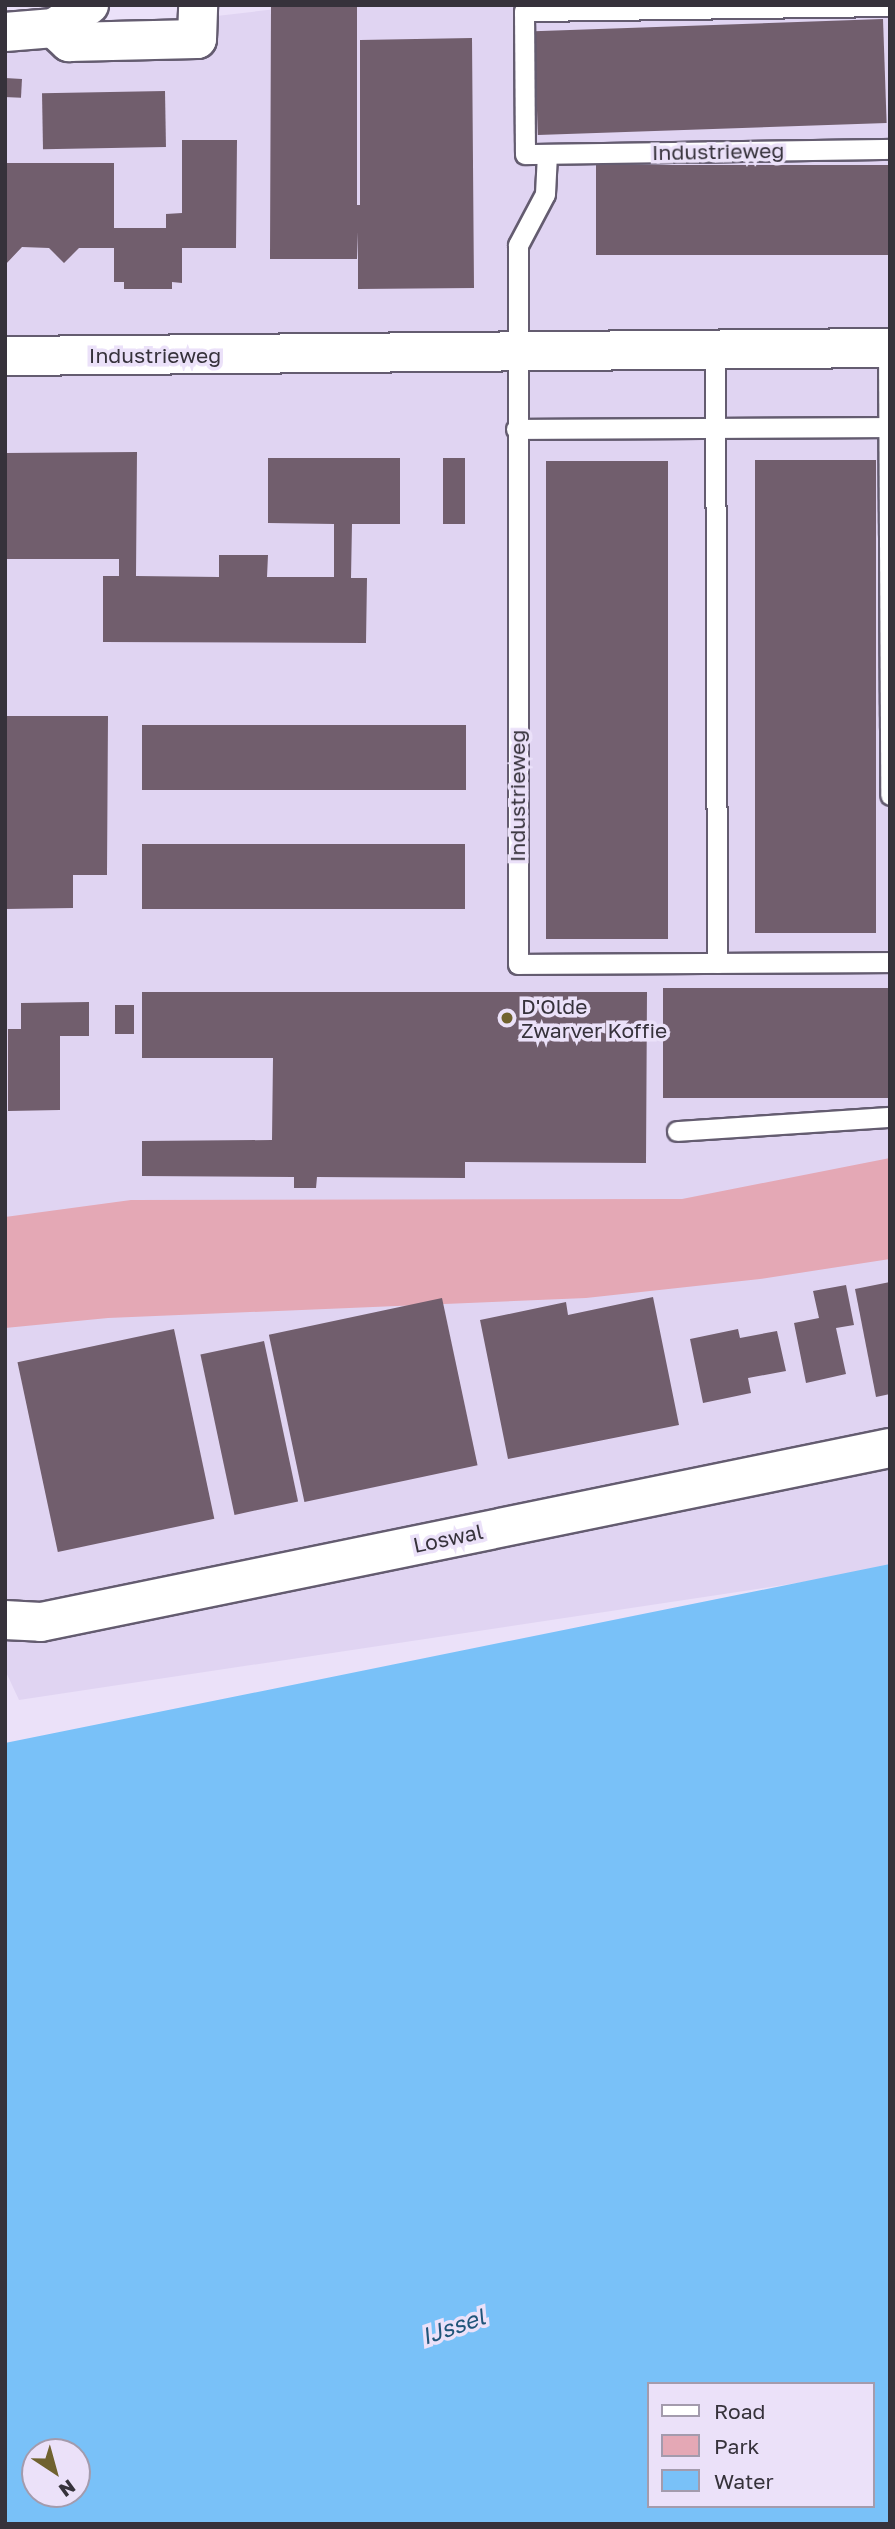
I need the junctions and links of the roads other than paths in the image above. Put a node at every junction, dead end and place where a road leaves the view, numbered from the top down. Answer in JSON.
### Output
{"nodes":[{"id":1,"x":89,"y":5,"type":"edge"},
{"id":2,"x":198,"y":5,"type":"edge"},
{"id":3,"x":890,"y":6,"type":"edge"},
{"id":4,"x":54,"y":28,"type":"junction"},
{"id":5,"x":5,"y":32,"type":"edge"},
{"id":6,"x":890,"y":149,"type":"edge"},
{"id":7,"x":547,"y":154,"type":"junction"},
{"id":8,"x":889,"y":349,"type":"edge"},
{"id":9,"x":715,"y":351,"type":"junction"},
{"id":10,"x":516,"y":352,"type":"junction"},
{"id":11,"x":5,"y":356,"type":"edge"},
{"id":12,"x":888,"y":427,"type":"edge"},
{"id":13,"x":716,"y":428,"type":"junction"},
{"id":14,"x":516,"y":429,"type":"junction"},
{"id":15,"x":890,"y":795,"type":"edge"},
{"id":16,"x":890,"y":962,"type":"edge"},
{"id":17,"x":717,"y":963,"type":"junction"},
{"id":18,"x":890,"y":1116,"type":"edge"},
{"id":19,"x":677,"y":1131,"type":"dead end"},
{"id":20,"x":890,"y":1448,"type":"edge"},
{"id":21,"x":5,"y":1620,"type":"edge"}],
"edges":[{"from":1,"to":4,"type":"street"},
{"from":2,"to":4,"type":"street"},
{"from":3,"to":7,"type":"lane"},
{"from":4,"to":5,"type":"street"},
{"from":6,"to":7,"type":"lane","name":"Industrieweg"},
{"from":7,"to":10,"type":"lane","name":"Industrieweg"},
{"from":8,"to":9,"type":"street","name":"Industrieweg"},
{"from":8,"to":12,"type":"lane","name":"Industrieweg"},
{"from":9,"to":10,"type":"street","name":"Industrieweg"},
{"from":9,"to":13,"type":"lane"},
{"from":10,"to":11,"type":"street","name":"Industrieweg"},
{"from":10,"to":14,"type":"lane","name":"Industrieweg"},
{"from":12,"to":13,"type":"lane"},
{"from":12,"to":15,"type":"lane","name":"Industrieweg"},
{"from":13,"to":14,"type":"lane"},
{"from":13,"to":17,"type":"lane"},
{"from":14,"to":17,"type":"lane","name":"Industrieweg"},
{"from":16,"to":17,"type":"lane","name":"Industrieweg"},
{"from":18,"to":19,"type":"lane"},
{"from":20,"to":21,"type":"street","name":"Loswal"}]}
